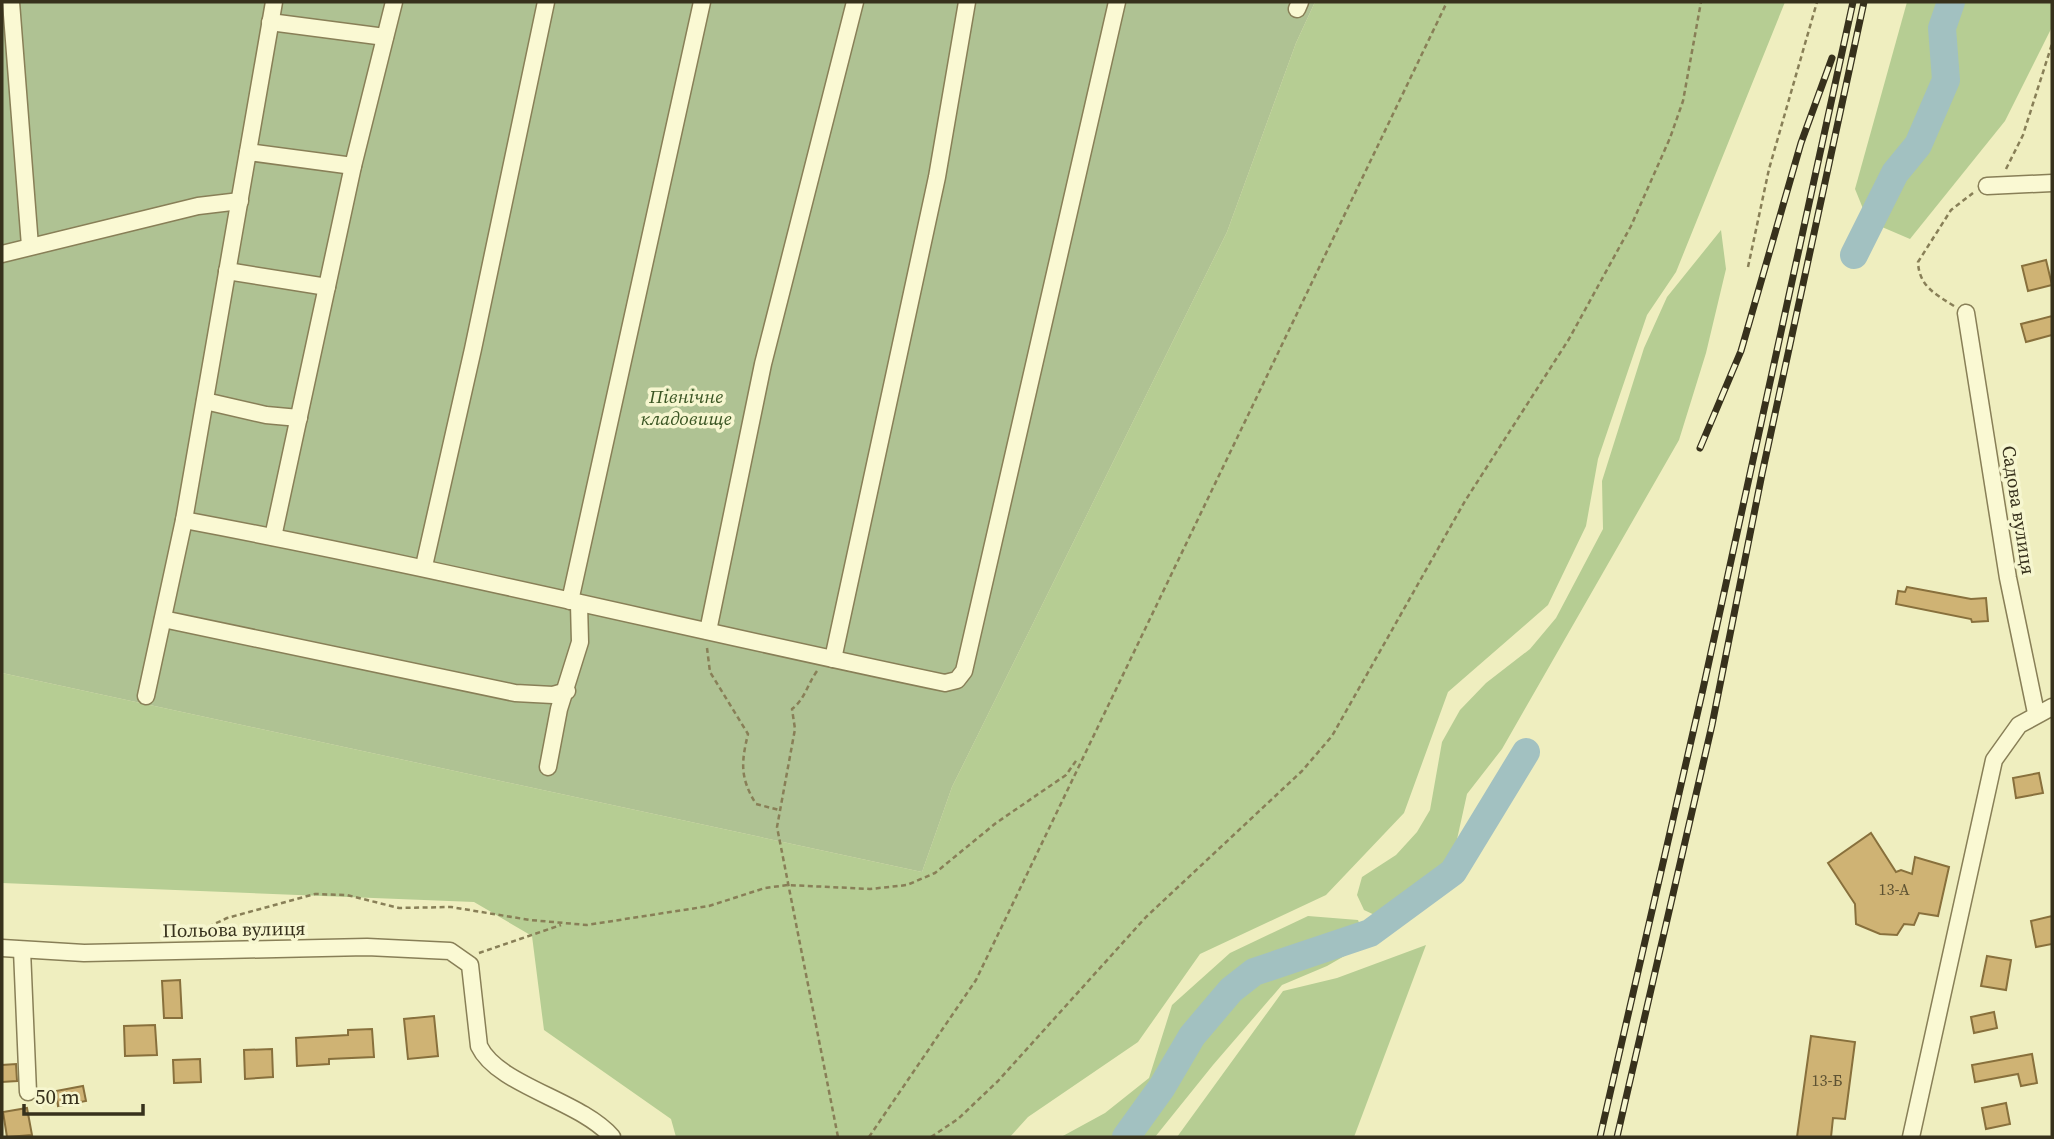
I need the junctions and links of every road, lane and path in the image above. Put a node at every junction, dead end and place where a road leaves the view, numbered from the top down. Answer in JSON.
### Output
{"nodes":[{"id":1,"x":11,"y":2,"type":"edge"},
{"id":2,"x":274,"y":2,"type":"edge"},
{"id":3,"x":394,"y":2,"type":"edge"},
{"id":4,"x":546,"y":2,"type":"edge"},
{"id":5,"x":702,"y":2,"type":"edge"},
{"id":6,"x":855,"y":2,"type":"edge"},
{"id":7,"x":967,"y":2,"type":"edge"},
{"id":8,"x":1117,"y":2,"type":"edge"},
{"id":9,"x":1447,"y":2,"type":"edge"},
{"id":10,"x":1700,"y":2,"type":"edge"},
{"id":11,"x":1817,"y":2,"type":"edge"},
{"id":12,"x":270,"y":22,"type":"junction"},
{"id":13,"x":385,"y":37,"type":"junction"},
{"id":14,"x":248,"y":152,"type":"junction"},
{"id":15,"x":353,"y":166,"type":"junction"},
{"id":16,"x":2052,"y":183,"type":"edge"},
{"id":17,"x":1987,"y":186,"type":"dead end"},
{"id":18,"x":240,"y":201,"type":"junction"},
{"id":19,"x":30,"y":246,"type":"junction"},
{"id":20,"x":2,"y":254,"type":"edge"},
{"id":21,"x":1748,"y":267,"type":"dead end"},
{"id":22,"x":227,"y":271,"type":"junction"},
{"id":23,"x":327,"y":287,"type":"junction"},
{"id":24,"x":1966,"y":313,"type":"dead end"},
{"id":25,"x":205,"y":401,"type":"junction"},
{"id":26,"x":299,"y":418,"type":"junction"},
{"id":27,"x":184,"y":520,"type":"junction"},
{"id":28,"x":273,"y":537,"type":"junction"},
{"id":29,"x":424,"y":566,"type":"junction"},
{"id":30,"x":574,"y":602,"type":"junction"},
{"id":31,"x":163,"y":619,"type":"junction"},
{"id":32,"x":708,"y":631,"type":"junction"},
{"id":33,"x":833,"y":659,"type":"junction"},
{"id":34,"x":567,"y":691,"type":"junction"},
{"id":35,"x":146,"y":696,"type":"dead end"},
{"id":36,"x":2052,"y":707,"type":"edge"},
{"id":37,"x":2036,"y":713,"type":"junction"},
{"id":38,"x":1083,"y":752,"type":"junction"},
{"id":39,"x":548,"y":767,"type":"dead end"},
{"id":40,"x":779,"y":810,"type":"junction"},
{"id":41,"x":788,"y":885,"type":"junction"},
{"id":42,"x":562,"y":924,"type":"junction"},
{"id":43,"x":2,"y":948,"type":"edge"},
{"id":44,"x":22,"y":950,"type":"junction"},
{"id":45,"x":171,"y":952,"type":"junction"},
{"id":46,"x":461,"y":956,"type":"junction"},
{"id":47,"x":28,"y":1092,"type":"dead end"},
{"id":48,"x":612,"y":1137,"type":"edge"},
{"id":49,"x":838,"y":1137,"type":"edge"},
{"id":50,"x":869,"y":1137,"type":"edge"},
{"id":51,"x":931,"y":1137,"type":"edge"},
{"id":52,"x":1910,"y":1137,"type":"edge"}],
"edges":[{"from":1,"to":19,"type":"street"},
{"from":2,"to":12,"type":"street"},
{"from":3,"to":13,"type":"street"},
{"from":4,"to":29,"type":"street"},
{"from":5,"to":30,"type":"street"},
{"from":6,"to":32,"type":"street"},
{"from":7,"to":33,"type":"street"},
{"from":8,"to":33,"type":"street"},
{"from":9,"to":38,"type":"path"},
{"from":10,"to":51,"type":"path"},
{"from":11,"to":21,"type":"path"},
{"from":12,"to":13,"type":"street"},
{"from":12,"to":14,"type":"street"},
{"from":13,"to":15,"type":"street"},
{"from":14,"to":15,"type":"street"},
{"from":14,"to":18,"type":"street"},
{"from":15,"to":23,"type":"street"},
{"from":16,"to":17,"type":"street"},
{"from":18,"to":19,"type":"street"},
{"from":18,"to":22,"type":"street"},
{"from":19,"to":20,"type":"street"},
{"from":22,"to":23,"type":"street"},
{"from":22,"to":25,"type":"street"},
{"from":23,"to":26,"type":"street"},
{"from":24,"to":37,"type":"street","name":"Садова вулиця"},
{"from":25,"to":26,"type":"street"},
{"from":25,"to":27,"type":"street"},
{"from":26,"to":28,"type":"street"},
{"from":27,"to":28,"type":"street"},
{"from":27,"to":31,"type":"street"},
{"from":28,"to":29,"type":"street"},
{"from":29,"to":30,"type":"street"},
{"from":30,"to":32,"type":"street"},
{"from":30,"to":34,"type":"street"},
{"from":31,"to":34,"type":"street"},
{"from":31,"to":35,"type":"street"},
{"from":32,"to":33,"type":"street"},
{"from":32,"to":40,"type":"path"},
{"from":33,"to":40,"type":"path"},
{"from":34,"to":39,"type":"street"},
{"from":36,"to":37,"type":"street"},
{"from":37,"to":52,"type":"street"},
{"from":38,"to":41,"type":"path"},
{"from":38,"to":50,"type":"path"},
{"from":40,"to":41,"type":"path"},
{"from":41,"to":42,"type":"path"},
{"from":41,"to":49,"type":"path"},
{"from":42,"to":45,"type":"path"},
{"from":42,"to":46,"type":"path"},
{"from":43,"to":44,"type":"street","name":"Польова вулиця"},
{"from":44,"to":45,"type":"street","name":"Польова вулиця"},
{"from":44,"to":47,"type":"street"},
{"from":45,"to":46,"type":"street","name":"Польова вулиця"},
{"from":46,"to":48,"type":"street"}]}
